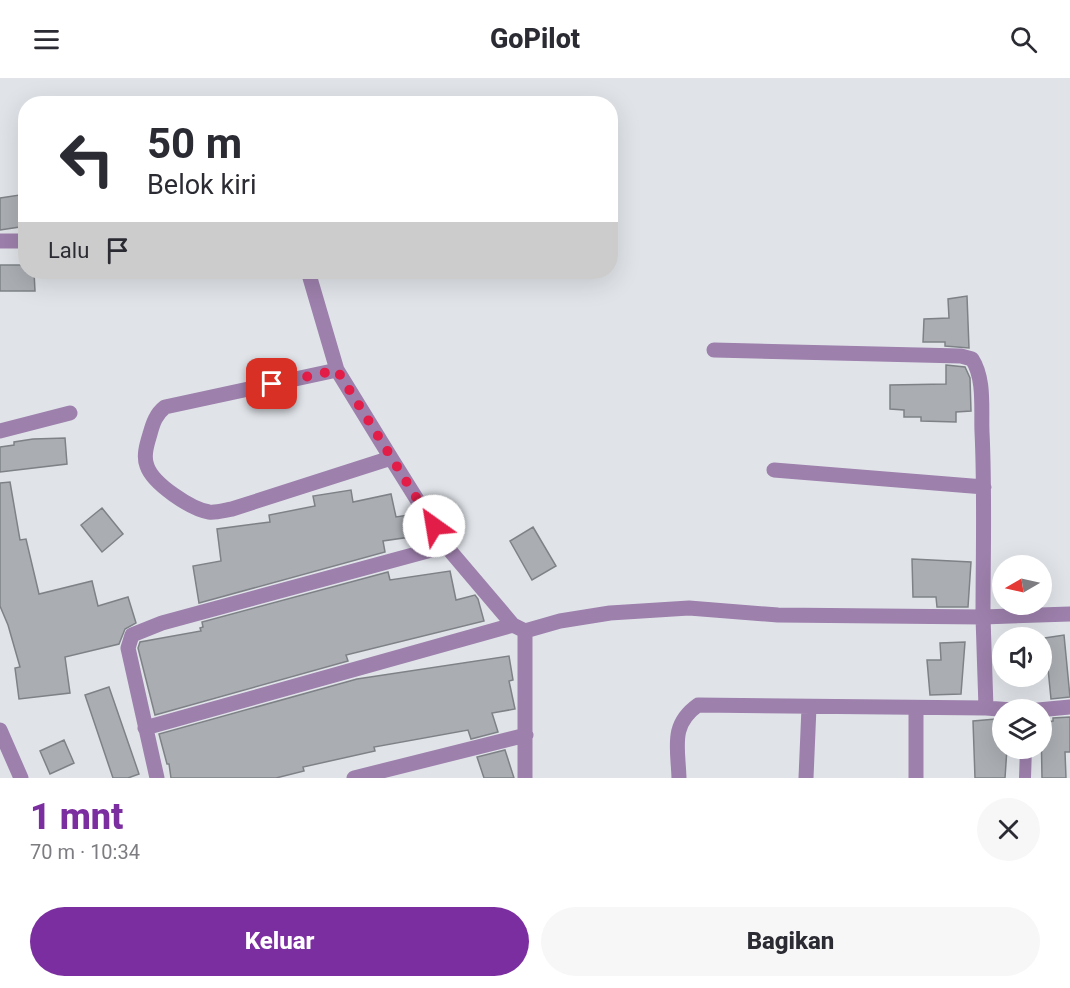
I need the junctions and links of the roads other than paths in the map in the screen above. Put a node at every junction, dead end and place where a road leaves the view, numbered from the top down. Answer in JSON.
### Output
{"nodes":[{"id":1,"x":0,"y":241,"type":"edge"},
{"id":2,"x":18,"y":241,"type":"edge"},
{"id":3,"x":310,"y":279,"type":"edge"},
{"id":4,"x":714,"y":350,"type":"dead end"},
{"id":5,"x":337,"y":370,"type":"junction"},
{"id":6,"x":70,"y":413,"type":"dead end"},
{"id":7,"x":0,"y":431,"type":"edge"},
{"id":8,"x":391,"y":458,"type":"junction"},
{"id":9,"x":774,"y":470,"type":"dead end"},
{"id":10,"x":984,"y":487,"type":"junction"},
{"id":11,"x":446,"y":546,"type":"junction"},
{"id":12,"x":1070,"y":614,"type":"edge"},
{"id":13,"x":983,"y":617,"type":"junction"},
{"id":14,"x":519,"y":628,"type":"junction"},
{"id":15,"x":809,"y":707,"type":"junction"},
{"id":16,"x":1070,"y":707,"type":"edge"},
{"id":17,"x":916,"y":708,"type":"junction"},
{"id":18,"x":986,"y":708,"type":"junction"},
{"id":19,"x":992,"y":708,"type":"edge"},
{"id":20,"x":1052,"y":709,"type":"edge"},
{"id":21,"x":145,"y":728,"type":"junction"},
{"id":22,"x":0,"y":730,"type":"edge"},
{"id":23,"x":526,"y":735,"type":"junction"},
{"id":24,"x":3,"y":747,"type":"edge"},
{"id":25,"x":1026,"y":759,"type":"edge"},
{"id":26,"x":21,"y":778,"type":"edge"},
{"id":27,"x":157,"y":778,"type":"edge"},
{"id":28,"x":354,"y":778,"type":"edge"},
{"id":29,"x":525,"y":778,"type":"edge"},
{"id":30,"x":679,"y":778,"type":"edge"},
{"id":31,"x":806,"y":778,"type":"edge"},
{"id":32,"x":916,"y":778,"type":"edge"},
{"id":33,"x":1025,"y":778,"type":"edge"}],
"edges":[{"from":1,"to":2,"type":"street"},
{"from":3,"to":5,"type":"street"},
{"from":4,"to":10,"type":"street"},
{"from":5,"to":8,"type":"street"},
{"from":5,"to":8,"type":"street"},
{"from":6,"to":7,"type":"street"},
{"from":8,"to":11,"type":"street"},
{"from":9,"to":10,"type":"street"},
{"from":10,"to":13,"type":"street"},
{"from":11,"to":14,"type":"street"},
{"from":11,"to":21,"type":"street"},
{"from":12,"to":13,"type":"street"},
{"from":13,"to":14,"type":"street"},
{"from":13,"to":18,"type":"street"},
{"from":14,"to":21,"type":"street"},
{"from":14,"to":23,"type":"street"},
{"from":15,"to":17,"type":"street"},
{"from":15,"to":30,"type":"street"},
{"from":15,"to":31,"type":"street"},
{"from":16,"to":20,"type":"street"},
{"from":17,"to":18,"type":"street"},
{"from":17,"to":32,"type":"street"},
{"from":18,"to":19,"type":"street"},
{"from":21,"to":27,"type":"street"},
{"from":22,"to":24,"type":"street"},
{"from":23,"to":28,"type":"street"},
{"from":23,"to":29,"type":"street"},
{"from":24,"to":26,"type":"street"},
{"from":25,"to":33,"type":"lane"}]}
